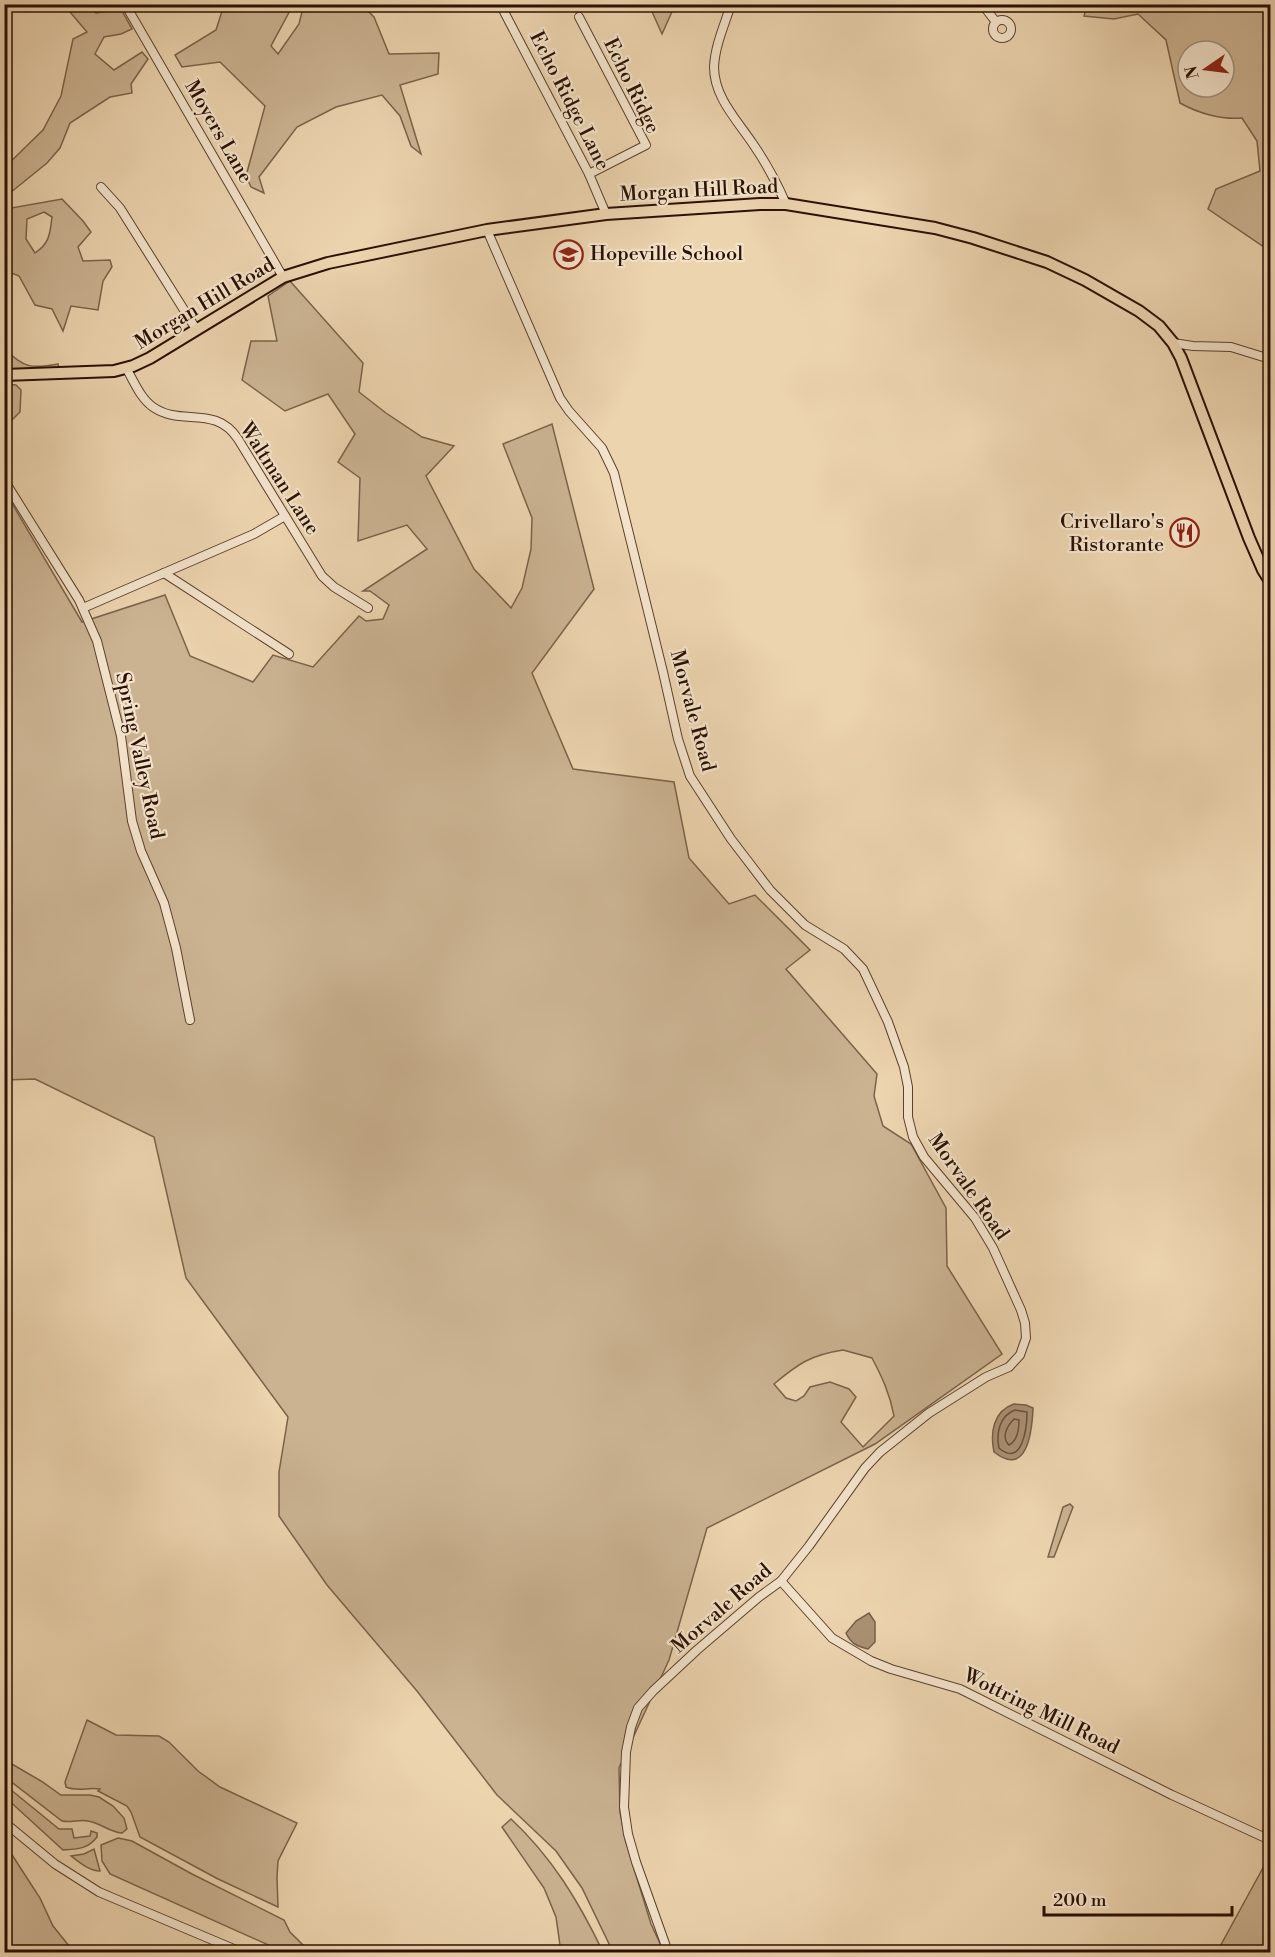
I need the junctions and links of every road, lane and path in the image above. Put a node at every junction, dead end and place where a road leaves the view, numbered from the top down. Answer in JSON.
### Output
{"nodes":[{"id":1,"x":125,"y":4,"type":"edge"},
{"id":2,"x":500,"y":4,"type":"edge"},
{"id":3,"x":731,"y":4,"type":"edge"},
{"id":4,"x":982,"y":4,"type":"edge"},
{"id":5,"x":579,"y":17,"type":"dead end"},
{"id":6,"x":996,"y":22,"type":"dead end"},
{"id":7,"x":589,"y":174,"type":"junction"},
{"id":8,"x":101,"y":187,"type":"dead end"},
{"id":9,"x":786,"y":204,"type":"junction"},
{"id":10,"x":606,"y":214,"type":"junction"},
{"id":11,"x":487,"y":230,"type":"junction"},
{"id":12,"x":283,"y":277,"type":"junction"},
{"id":13,"x":196,"y":329,"type":"junction"},
{"id":14,"x":1173,"y":343,"type":"junction"},
{"id":15,"x":1270,"y":359,"type":"edge"},
{"id":16,"x":126,"y":368,"type":"junction"},
{"id":17,"x":4,"y":375,"type":"edge"},
{"id":18,"x":4,"y":480,"type":"edge"},
{"id":19,"x":285,"y":516,"type":"junction"},
{"id":20,"x":164,"y":573,"type":"junction"},
{"id":21,"x":1270,"y":580,"type":"edge"},
{"id":22,"x":83,"y":608,"type":"junction"},
{"id":23,"x":368,"y":608,"type":"dead end"},
{"id":24,"x":289,"y":654,"type":"dead end"},
{"id":25,"x":190,"y":1020,"type":"dead end"},
{"id":26,"x":781,"y":1581,"type":"junction"},
{"id":27,"x":4,"y":1822,"type":"edge"},
{"id":28,"x":1270,"y":1840,"type":"edge"},
{"id":29,"x":241,"y":1953,"type":"edge"},
{"id":30,"x":668,"y":1953,"type":"edge"}],
"edges":[{"from":1,"to":12,"type":"street","name":"Moyers Lane"},
{"from":2,"to":7,"type":"street","name":"Echo Ridge Lane"},
{"from":3,"to":9,"type":"street"},
{"from":4,"to":6,"type":"street"},
{"from":5,"to":7,"type":"street","name":"Echo Ridge"},
{"from":7,"to":10,"type":"street","name":"Echo Ridge Lane"},
{"from":8,"to":13,"type":"street"},
{"from":9,"to":10,"type":"main road","name":"Morgan Hill Road"},
{"from":9,"to":14,"type":"main road","name":"Morgan Hill Road"},
{"from":10,"to":11,"type":"main road","name":"Morgan Hill Road"},
{"from":11,"to":12,"type":"main road","name":"Morgan Hill Road"},
{"from":11,"to":26,"type":"street","name":"Morvale Road"},
{"from":12,"to":13,"type":"main road","name":"Morgan Hill Road"},
{"from":13,"to":16,"type":"main road","name":"Morgan Hill Road"},
{"from":14,"to":15,"type":"street"},
{"from":14,"to":21,"type":"main road","name":"Morgan Hill Road"},
{"from":16,"to":17,"type":"main road","name":"Morgan Hill Road"},
{"from":16,"to":19,"type":"street","name":"Waltman Lane"},
{"from":18,"to":22,"type":"street","name":"Spring Valley Road"},
{"from":19,"to":20,"type":"street"},
{"from":19,"to":23,"type":"street","name":"Waltman Lane"},
{"from":20,"to":22,"type":"street"},
{"from":20,"to":24,"type":"street"},
{"from":22,"to":25,"type":"street","name":"Spring Valley Road"},
{"from":26,"to":28,"type":"street","name":"Wottring Mill Road"},
{"from":26,"to":30,"type":"street","name":"Morvale Road"},
{"from":27,"to":29,"type":"street"}]}
